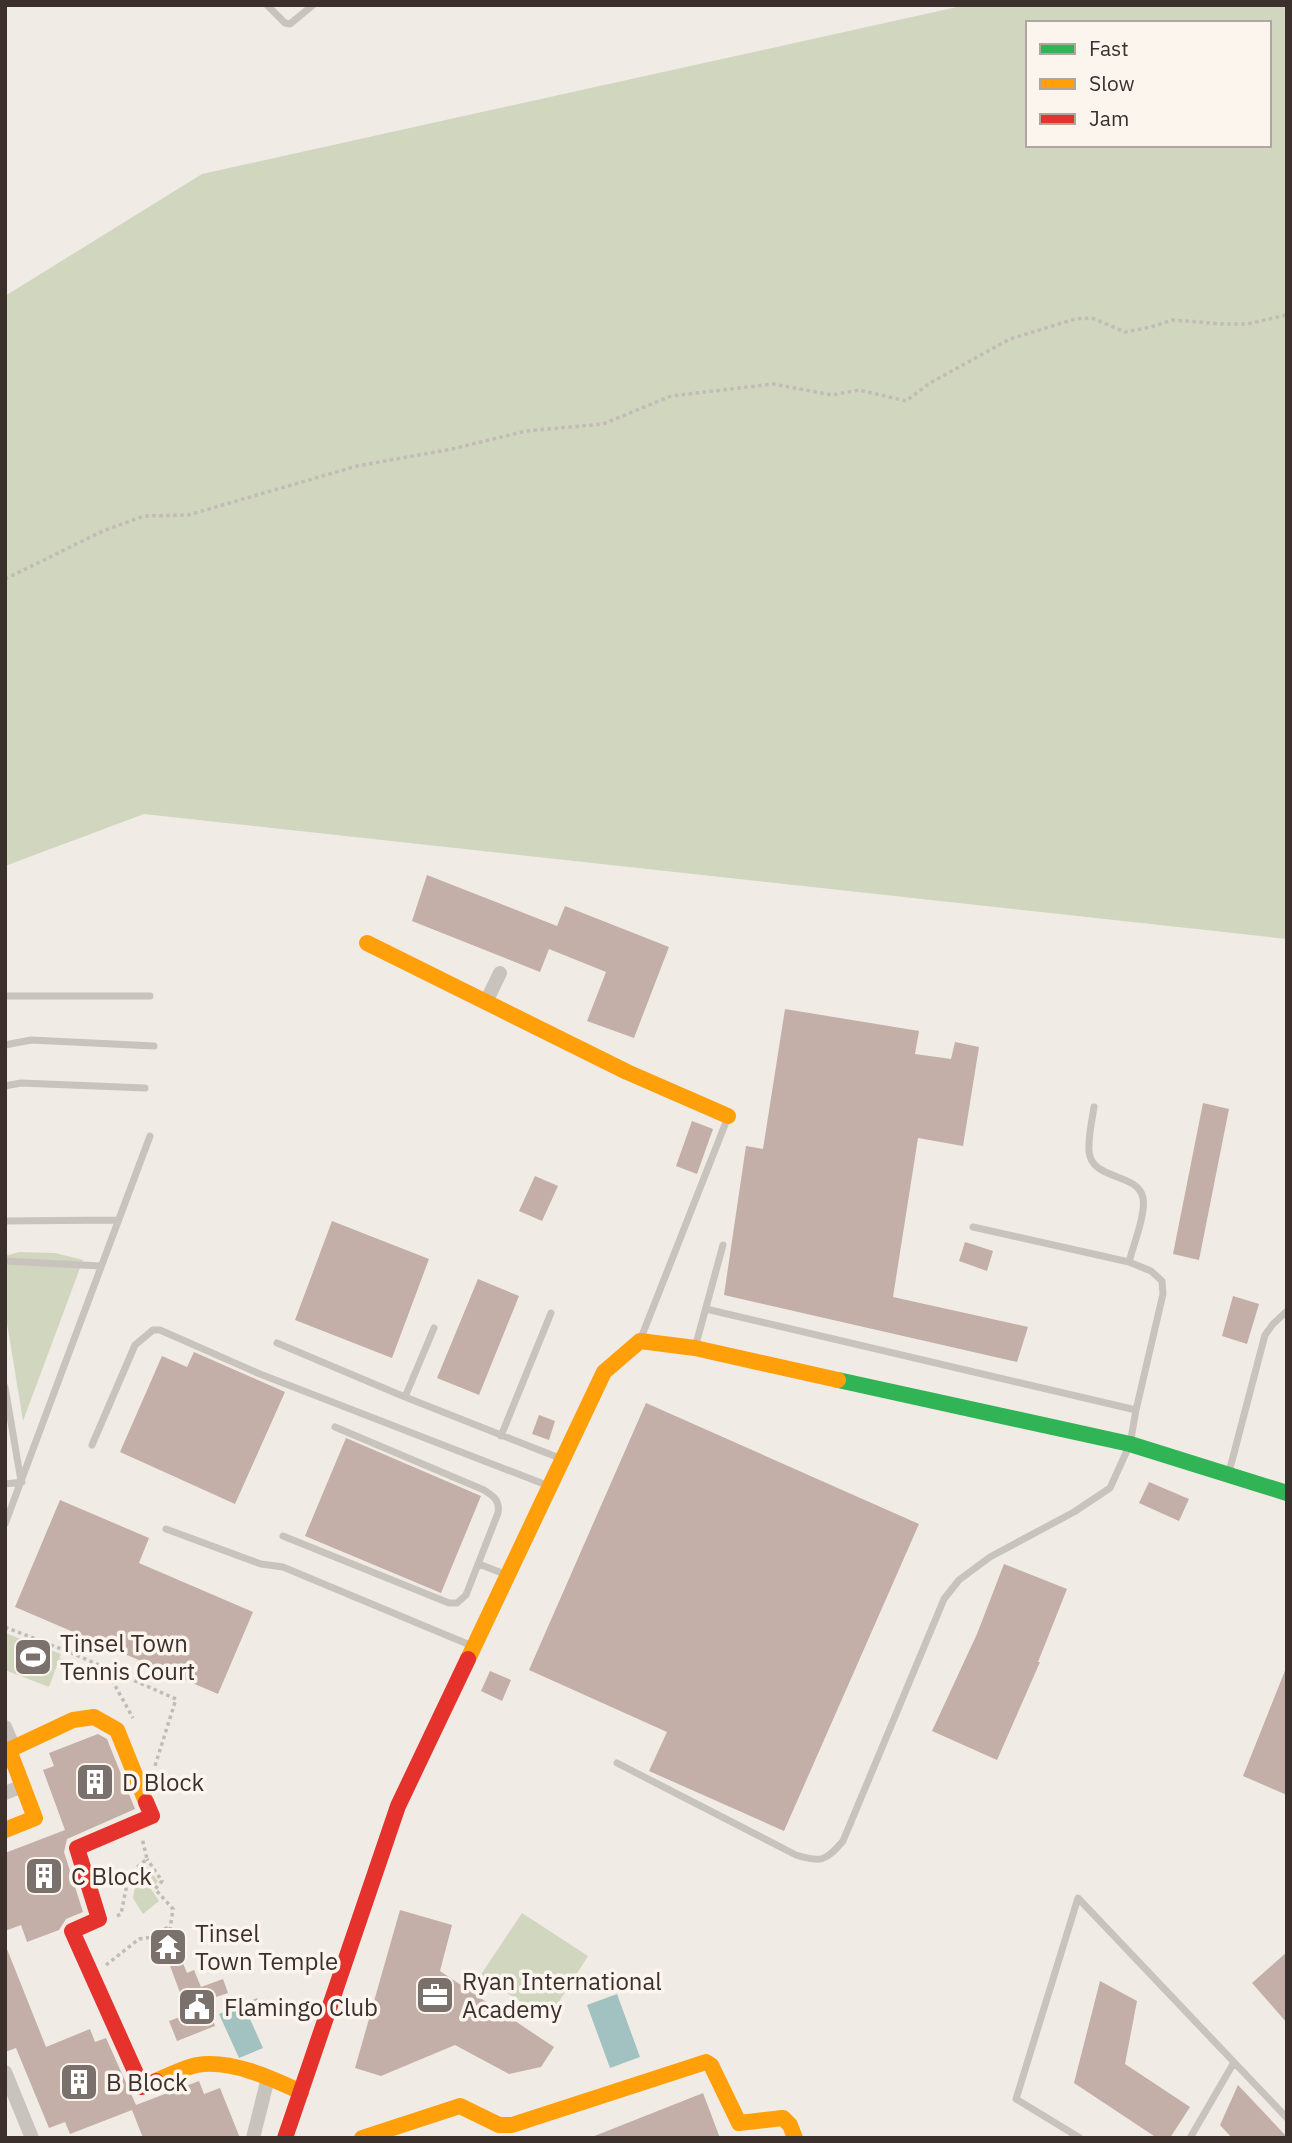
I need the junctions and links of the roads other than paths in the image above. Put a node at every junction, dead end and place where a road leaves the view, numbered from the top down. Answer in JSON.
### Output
{"nodes":[{"id":1,"x":267,"y":5,"type":"edge"},
{"id":2,"x":313,"y":5,"type":"edge"},
{"id":3,"x":367,"y":943,"type":"dead end"},
{"id":4,"x":500,"y":973,"type":"dead end"},
{"id":5,"x":5,"y":996,"type":"edge"},
{"id":6,"x":150,"y":996,"type":"dead end"},
{"id":7,"x":486,"y":1002,"type":"junction"},
{"id":8,"x":5,"y":1045,"type":"edge"},
{"id":9,"x":154,"y":1046,"type":"dead end"},
{"id":10,"x":5,"y":1086,"type":"edge"},
{"id":11,"x":145,"y":1088,"type":"dead end"},
{"id":12,"x":1094,"y":1107,"type":"dead end"},
{"id":13,"x":728,"y":1116,"type":"joint"},
{"id":14,"x":150,"y":1136,"type":"dead end"},
{"id":15,"x":118,"y":1220,"type":"junction"},
{"id":16,"x":5,"y":1221,"type":"edge"},
{"id":17,"x":973,"y":1227,"type":"dead end"},
{"id":18,"x":723,"y":1245,"type":"dead end"},
{"id":19,"x":5,"y":1261,"type":"edge"},
{"id":20,"x":1129,"y":1262,"type":"junction"},
{"id":21,"x":101,"y":1266,"type":"junction"},
{"id":22,"x":706,"y":1309,"type":"junction"},
{"id":23,"x":1287,"y":1311,"type":"edge"},
{"id":24,"x":551,"y":1313,"type":"dead end"},
{"id":25,"x":434,"y":1328,"type":"dead end"},
{"id":26,"x":640,"y":1342,"type":"junction"},
{"id":27,"x":277,"y":1343,"type":"dead end"},
{"id":28,"x":695,"y":1348,"type":"junction"},
{"id":29,"x":5,"y":1387,"type":"edge"},
{"id":30,"x":405,"y":1397,"type":"junction"},
{"id":31,"x":1136,"y":1410,"type":"junction"},
{"id":32,"x":335,"y":1427,"type":"dead end"},
{"id":33,"x":501,"y":1436,"type":"junction"},
{"id":34,"x":1130,"y":1444,"type":"junction"},
{"id":35,"x":92,"y":1445,"type":"dead end"},
{"id":36,"x":562,"y":1459,"type":"junction"},
{"id":37,"x":1228,"y":1473,"type":"junction"},
{"id":38,"x":22,"y":1482,"type":"junction"},
{"id":39,"x":5,"y":1484,"type":"edge"},
{"id":40,"x":550,"y":1486,"type":"junction"},
{"id":41,"x":1287,"y":1493,"type":"edge"},
{"id":42,"x":5,"y":1524,"type":"edge"},
{"id":43,"x":166,"y":1529,"type":"dead end"},
{"id":44,"x":283,"y":1536,"type":"dead end"},
{"id":45,"x":479,"y":1564,"type":"junction"},
{"id":46,"x":508,"y":1575,"type":"junction"},
{"id":47,"x":474,"y":1646,"type":"junction"},
{"id":48,"x":5,"y":1727,"type":"edge"},
{"id":49,"x":9,"y":1750,"type":"edge"},
{"id":50,"x":617,"y":1763,"type":"dead end"},
{"id":51,"x":23,"y":1786,"type":"junction"},
{"id":52,"x":5,"y":1793,"type":"edge"},
{"id":53,"x":5,"y":1830,"type":"edge"},
{"id":54,"x":1233,"y":2064,"type":"junction"},
{"id":55,"x":5,"y":2071,"type":"edge"},
{"id":56,"x":268,"y":2078,"type":"junction"},
{"id":57,"x":9,"y":2092,"type":"edge"},
{"id":58,"x":301,"y":2092,"type":"junction"},
{"id":59,"x":1287,"y":2118,"type":"edge"},
{"id":60,"x":32,"y":2138,"type":"edge"},
{"id":61,"x":253,"y":2138,"type":"edge"},
{"id":62,"x":285,"y":2138,"type":"edge"},
{"id":63,"x":362,"y":2138,"type":"edge"},
{"id":64,"x":795,"y":2138,"type":"edge"},
{"id":65,"x":1080,"y":2138,"type":"edge"},
{"id":66,"x":1190,"y":2138,"type":"edge"}],
"edges":[{"from":1,"to":2,"type":"lane"},
{"from":3,"to":7,"type":"street"},
{"from":4,"to":7,"type":"street"},
{"from":5,"to":6,"type":"lane"},
{"from":7,"to":13,"type":"street"},
{"from":8,"to":9,"type":"lane"},
{"from":10,"to":11,"type":"lane"},
{"from":12,"to":20,"type":"lane"},
{"from":13,"to":26,"type":"lane"},
{"from":14,"to":15,"type":"lane"},
{"from":15,"to":16,"type":"lane"},
{"from":15,"to":21,"type":"lane"},
{"from":17,"to":20,"type":"lane"},
{"from":18,"to":22,"type":"lane"},
{"from":19,"to":21,"type":"lane"},
{"from":20,"to":31,"type":"lane"},
{"from":21,"to":38,"type":"lane"},
{"from":22,"to":28,"type":"lane"},
{"from":22,"to":31,"type":"lane"},
{"from":23,"to":37,"type":"lane"},
{"from":24,"to":33,"type":"lane"},
{"from":25,"to":30,"type":"lane"},
{"from":26,"to":28,"type":"street"},
{"from":26,"to":36,"type":"street"},
{"from":27,"to":30,"type":"lane"},
{"from":28,"to":34,"type":"street"},
{"from":29,"to":38,"type":"lane"},
{"from":30,"to":33,"type":"lane"},
{"from":31,"to":34,"type":"lane"},
{"from":32,"to":45,"type":"lane"},
{"from":33,"to":36,"type":"lane"},
{"from":34,"to":37,"type":"street"},
{"from":34,"to":50,"type":"lane"},
{"from":35,"to":40,"type":"lane"},
{"from":36,"to":40,"type":"street"},
{"from":37,"to":41,"type":"street"},
{"from":38,"to":39,"type":"lane"},
{"from":38,"to":42,"type":"lane"},
{"from":40,"to":46,"type":"street"},
{"from":43,"to":47,"type":"lane"},
{"from":44,"to":45,"type":"lane"},
{"from":45,"to":46,"type":"lane"},
{"from":46,"to":47,"type":"street"},
{"from":47,"to":58,"type":"street"},
{"from":48,"to":49,"type":"street"},
{"from":49,"to":51,"type":"street"},
{"from":49,"to":56,"type":"street"},
{"from":51,"to":52,"type":"street"},
{"from":51,"to":53,"type":"street"},
{"from":54,"to":59,"type":"lane"},
{"from":54,"to":65,"type":"lane"},
{"from":54,"to":66,"type":"lane"},
{"from":55,"to":57,"type":"street"},
{"from":56,"to":58,"type":"street"},
{"from":56,"to":61,"type":"street"},
{"from":57,"to":60,"type":"street"},
{"from":58,"to":62,"type":"street"},
{"from":63,"to":64,"type":"street"}]}
